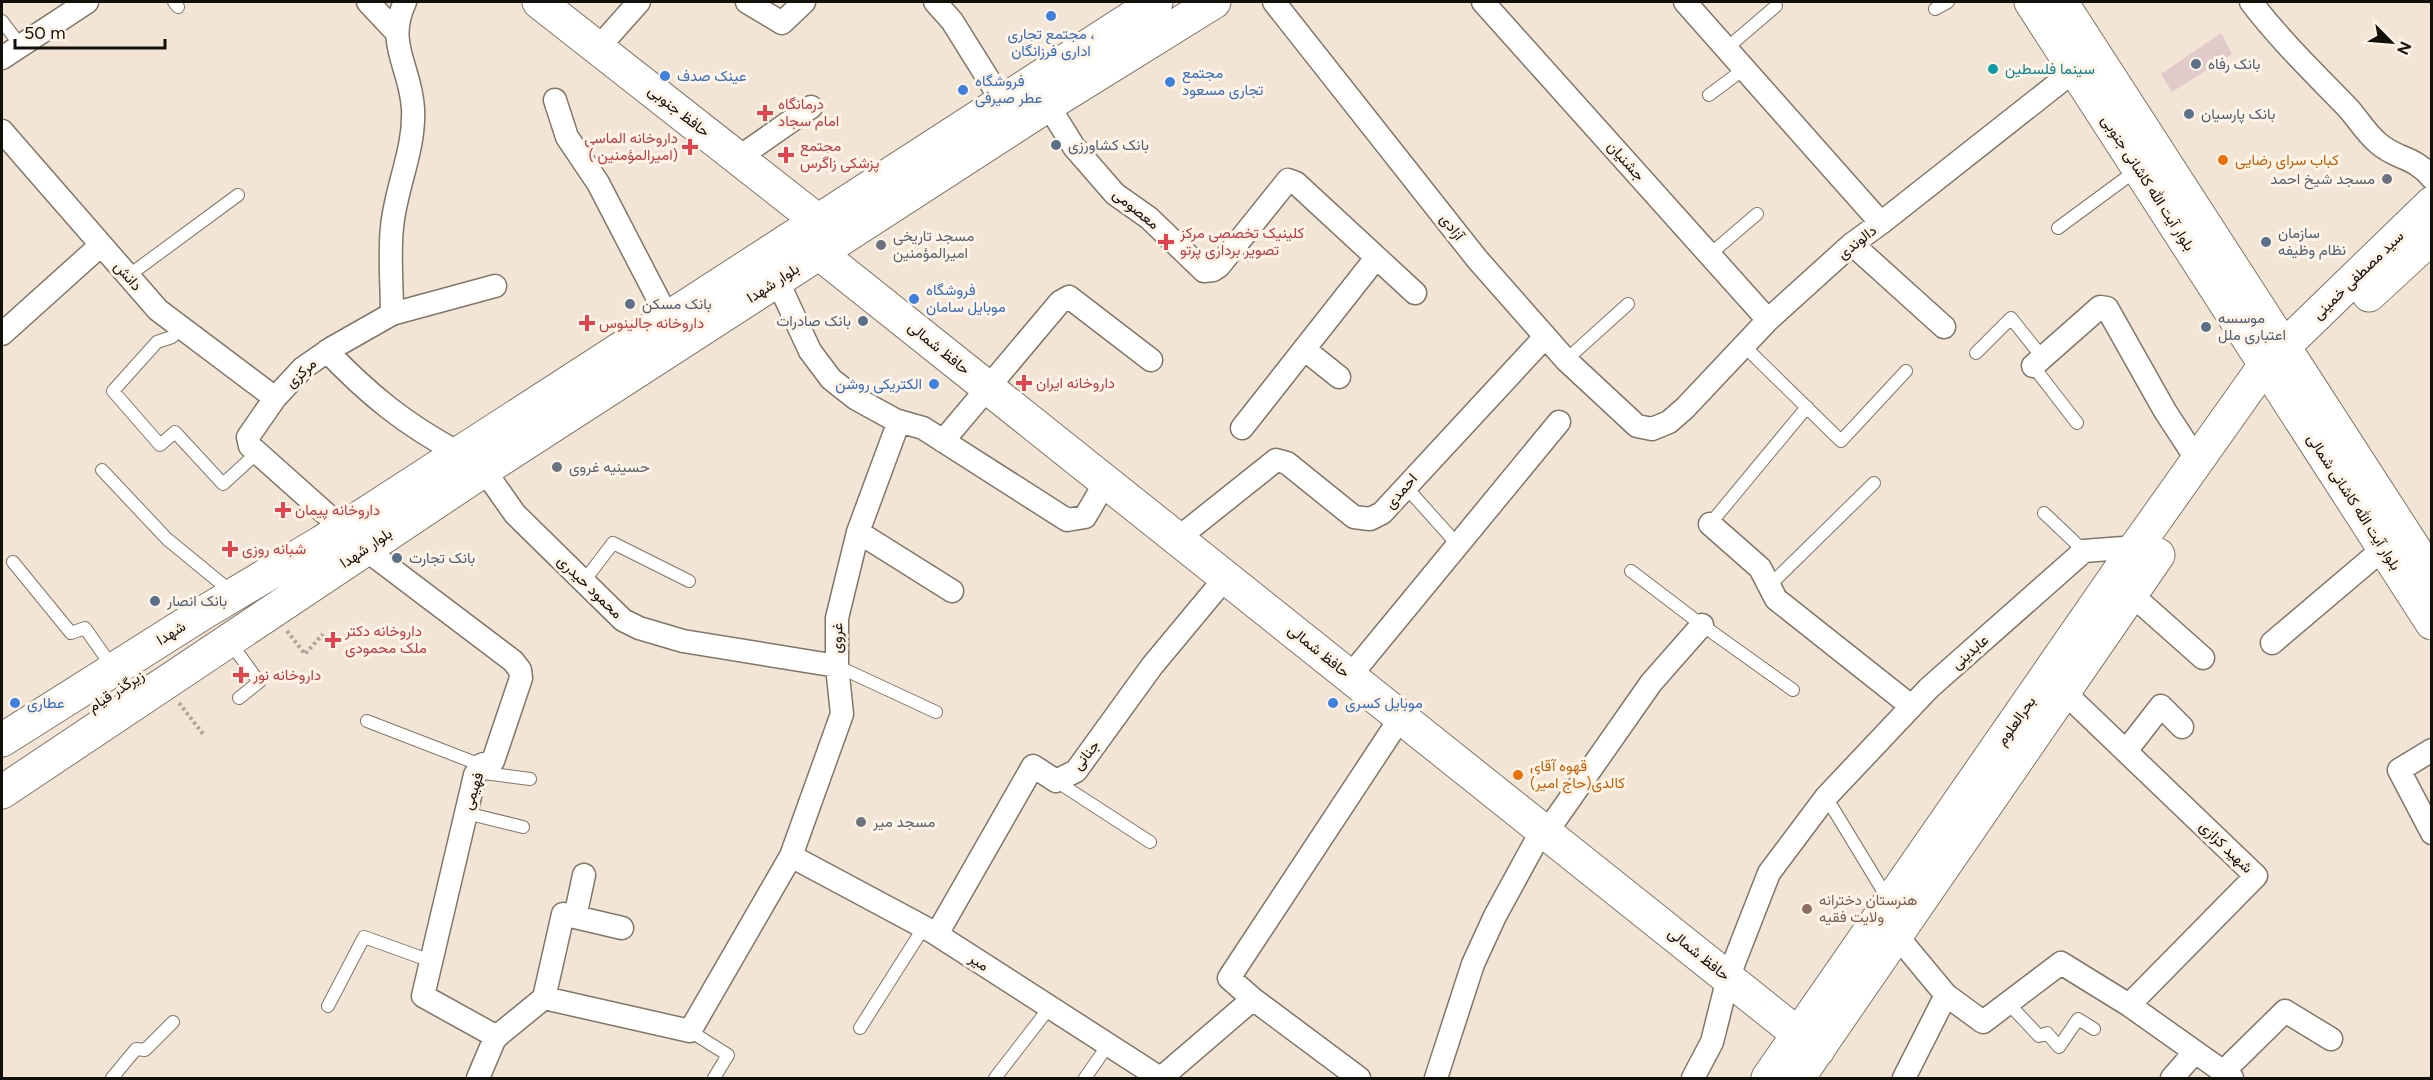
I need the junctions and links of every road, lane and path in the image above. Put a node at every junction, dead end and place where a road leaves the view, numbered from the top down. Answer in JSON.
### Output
{"nodes":[{"id":1,"x":87,"y":2,"type":"edge"},
{"id":2,"x":368,"y":2,"type":"edge"},
{"id":3,"x":405,"y":2,"type":"edge"},
{"id":4,"x":540,"y":2,"type":"edge"},
{"id":5,"x":639,"y":2,"type":"edge"},
{"id":6,"x":747,"y":2,"type":"edge"},
{"id":7,"x":804,"y":2,"type":"edge"},
{"id":8,"x":935,"y":2,"type":"edge"},
{"id":9,"x":1156,"y":2,"type":"edge"},
{"id":10,"x":1214,"y":2,"type":"edge"},
{"id":11,"x":1274,"y":2,"type":"edge"},
{"id":12,"x":1483,"y":2,"type":"edge"},
{"id":13,"x":1685,"y":2,"type":"edge"},
{"id":14,"x":1948,"y":2,"type":"edge"},
{"id":15,"x":2031,"y":2,"type":"edge"},
{"id":16,"x":2061,"y":2,"type":"edge"},
{"id":17,"x":2251,"y":2,"type":"edge"},
{"id":18,"x":1776,"y":6,"type":"dead end"},
{"id":19,"x":1935,"y":9,"type":"dead end"},
{"id":20,"x":2,"y":21,"type":"edge"},
{"id":21,"x":397,"y":33,"type":"junction"},
{"id":22,"x":20,"y":45,"type":"junction"},
{"id":23,"x":598,"y":48,"type":"junction"},
{"id":24,"x":1726,"y":48,"type":"junction"},
{"id":25,"x":2,"y":58,"type":"edge"},
{"id":26,"x":1744,"y":69,"type":"junction"},
{"id":27,"x":2075,"y":69,"type":"junction"},
{"id":28,"x":1709,"y":95,"type":"dead end"},
{"id":29,"x":555,"y":100,"type":"dead end"},
{"id":30,"x":1002,"y":101,"type":"junction"},
{"id":31,"x":1048,"y":105,"type":"junction"},
{"id":32,"x":811,"y":107,"type":"dead end"},
{"id":33,"x":2,"y":130,"type":"edge"},
{"id":34,"x":738,"y":158,"type":"junction"},
{"id":35,"x":2139,"y":168,"type":"junction"},
{"id":36,"x":2432,"y":178,"type":"edge"},
{"id":37,"x":238,"y":195,"type":"dead end"},
{"id":38,"x":2432,"y":203,"type":"edge"},
{"id":39,"x":1757,"y":214,"type":"dead end"},
{"id":40,"x":818,"y":221,"type":"junction"},
{"id":41,"x":1881,"y":224,"type":"junction"},
{"id":42,"x":2058,"y":228,"type":"dead end"},
{"id":43,"x":2432,"y":237,"type":"edge"},
{"id":44,"x":1852,"y":244,"type":"junction"},
{"id":45,"x":101,"y":245,"type":"junction"},
{"id":46,"x":819,"y":253,"type":"junction"},
{"id":47,"x":1709,"y":255,"type":"junction"},
{"id":48,"x":1376,"y":258,"type":"junction"},
{"id":49,"x":128,"y":276,"type":"junction"},
{"id":50,"x":777,"y":280,"type":"junction"},
{"id":51,"x":495,"y":286,"type":"dead end"},
{"id":52,"x":1415,"y":293,"type":"dead end"},
{"id":53,"x":1628,"y":304,"type":"dead end"},
{"id":54,"x":392,"y":315,"type":"junction"},
{"id":55,"x":668,"y":318,"type":"junction"},
{"id":56,"x":1768,"y":320,"type":"junction"},
{"id":57,"x":181,"y":327,"type":"junction"},
{"id":58,"x":1944,"y":327,"type":"dead end"},
{"id":59,"x":2,"y":334,"type":"edge"},
{"id":60,"x":1545,"y":337,"type":"junction"},
{"id":61,"x":1744,"y":346,"type":"junction"},
{"id":62,"x":1304,"y":349,"type":"junction"},
{"id":63,"x":327,"y":351,"type":"junction"},
{"id":64,"x":1977,"y":353,"type":"dead end"},
{"id":65,"x":1151,"y":360,"type":"dead end"},
{"id":66,"x":1566,"y":360,"type":"junction"},
{"id":67,"x":2038,"y":361,"type":"junction"},
{"id":68,"x":2280,"y":364,"type":"junction"},
{"id":69,"x":1906,"y":371,"type":"dead end"},
{"id":70,"x":1339,"y":377,"type":"dead end"},
{"id":71,"x":987,"y":387,"type":"junction"},
{"id":72,"x":275,"y":398,"type":"junction"},
{"id":73,"x":1807,"y":407,"type":"junction"},
{"id":74,"x":899,"y":421,"type":"junction"},
{"id":75,"x":1559,"y":422,"type":"dead end"},
{"id":76,"x":2078,"y":423,"type":"dead end"},
{"id":77,"x":1242,"y":428,"type":"dead end"},
{"id":78,"x":1652,"y":429,"type":"joint"},
{"id":79,"x":943,"y":441,"type":"junction"},
{"id":80,"x":257,"y":453,"type":"junction"},
{"id":81,"x":2198,"y":460,"type":"junction"},
{"id":82,"x":471,"y":462,"type":"junction"},
{"id":83,"x":102,"y":470,"type":"dead end"},
{"id":84,"x":1106,"y":482,"type":"junction"},
{"id":85,"x":1874,"y":483,"type":"dead end"},
{"id":86,"x":1405,"y":486,"type":"junction"},
{"id":87,"x":2044,"y":513,"type":"dead end"},
{"id":88,"x":1710,"y":524,"type":"joint"},
{"id":89,"x":858,"y":532,"type":"junction"},
{"id":90,"x":1177,"y":539,"type":"junction"},
{"id":91,"x":1458,"y":545,"type":"junction"},
{"id":92,"x":341,"y":547,"type":"junction"},
{"id":93,"x":2136,"y":547,"type":"junction"},
{"id":94,"x":2084,"y":551,"type":"junction"},
{"id":95,"x":2416,"y":555,"type":"edge"},
{"id":96,"x":13,"y":562,"type":"dead end"},
{"id":97,"x":1631,"y":571,"type":"dead end"},
{"id":98,"x":1226,"y":577,"type":"junction"},
{"id":99,"x":584,"y":581,"type":"junction"},
{"id":100,"x":688,"y":581,"type":"dead end"},
{"id":101,"x":1769,"y":586,"type":"junction"},
{"id":102,"x":952,"y":591,"type":"dead end"},
{"id":103,"x":2131,"y":594,"type":"junction"},
{"id":104,"x":272,"y":612,"type":"junction"},
{"id":105,"x":231,"y":617,"type":"junction"},
{"id":106,"x":2432,"y":623,"type":"edge"},
{"id":107,"x":1702,"y":626,"type":"junction"},
{"id":108,"x":322,"y":634,"type":"dead end"},
{"id":109,"x":2272,"y":643,"type":"dead end"},
{"id":110,"x":2203,"y":658,"type":"dead end"},
{"id":111,"x":837,"y":666,"type":"junction"},
{"id":112,"x":114,"y":669,"type":"junction"},
{"id":113,"x":1350,"y":676,"type":"junction"},
{"id":114,"x":164,"y":683,"type":"junction"},
{"id":115,"x":1793,"y":690,"type":"dead end"},
{"id":116,"x":2064,"y":692,"type":"junction"},
{"id":117,"x":239,"y":698,"type":"dead end"},
{"id":118,"x":1911,"y":706,"type":"junction"},
{"id":119,"x":936,"y":712,"type":"dead end"},
{"id":120,"x":1401,"y":717,"type":"junction"},
{"id":121,"x":367,"y":722,"type":"dead end"},
{"id":122,"x":2182,"y":727,"type":"dead end"},
{"id":123,"x":203,"y":734,"type":"dead end"},
{"id":124,"x":2,"y":740,"type":"edge"},
{"id":125,"x":2432,"y":750,"type":"edge"},
{"id":126,"x":2126,"y":751,"type":"junction"},
{"id":127,"x":2,"y":767,"type":"edge"},
{"id":128,"x":479,"y":769,"type":"junction"},
{"id":129,"x":530,"y":779,"type":"dead end"},
{"id":130,"x":1056,"y":781,"type":"junction"},
{"id":131,"x":2,"y":792,"type":"edge"},
{"id":132,"x":1827,"y":797,"type":"junction"},
{"id":133,"x":466,"y":813,"type":"junction"},
{"id":134,"x":523,"y":827,"type":"dead end"},
{"id":135,"x":1544,"y":831,"type":"junction"},
{"id":136,"x":2432,"y":833,"type":"edge"},
{"id":137,"x":1150,"y":842,"type":"dead end"},
{"id":138,"x":791,"y":856,"type":"junction"},
{"id":139,"x":584,"y":875,"type":"dead end"},
{"id":140,"x":1890,"y":903,"type":"junction"},
{"id":141,"x":575,"y":917,"type":"junction"},
{"id":142,"x":622,"y":928,"type":"dead end"},
{"id":143,"x":931,"y":931,"type":"junction"},
{"id":144,"x":1897,"y":936,"type":"junction"},
{"id":145,"x":430,"y":961,"type":"junction"},
{"id":146,"x":1728,"y":978,"type":"junction"},
{"id":147,"x":1946,"y":995,"type":"junction"},
{"id":148,"x":544,"y":998,"type":"junction"},
{"id":149,"x":1253,"y":999,"type":"junction"},
{"id":150,"x":2008,"y":1003,"type":"junction"},
{"id":151,"x":2129,"y":1005,"type":"junction"},
{"id":152,"x":328,"y":1006,"type":"dead end"},
{"id":153,"x":1050,"y":1007,"type":"junction"},
{"id":154,"x":173,"y":1022,"type":"dead end"},
{"id":155,"x":860,"y":1028,"type":"dead end"},
{"id":156,"x":2094,"y":1029,"type":"dead end"},
{"id":157,"x":690,"y":1031,"type":"junction"},
{"id":158,"x":497,"y":1037,"type":"junction"},
{"id":159,"x":2331,"y":1039,"type":"dead end"},
{"id":160,"x":1808,"y":1042,"type":"junction"},
{"id":161,"x":1108,"y":1045,"type":"junction"},
{"id":162,"x":2195,"y":1052,"type":"junction"},
{"id":163,"x":2228,"y":1075,"type":"edge"},
{"id":164,"x":112,"y":1078,"type":"edge"},
{"id":165,"x":478,"y":1078,"type":"edge"},
{"id":166,"x":714,"y":1078,"type":"edge"},
{"id":167,"x":995,"y":1078,"type":"edge"},
{"id":168,"x":1084,"y":1078,"type":"edge"},
{"id":169,"x":1160,"y":1078,"type":"edge"},
{"id":170,"x":1359,"y":1078,"type":"edge"},
{"id":171,"x":1436,"y":1078,"type":"edge"},
{"id":172,"x":1693,"y":1078,"type":"edge"},
{"id":173,"x":1768,"y":1078,"type":"edge"},
{"id":174,"x":1799,"y":1078,"type":"edge"},
{"id":175,"x":1904,"y":1078,"type":"edge"},
{"id":176,"x":2172,"y":1078,"type":"edge"}],
"edges":[{"from":1,"to":22,"type":"street"},
{"from":2,"to":21,"type":"street"},
{"from":3,"to":21,"type":"street"},
{"from":4,"to":23,"type":"main road","name":"حافظ جنوبی"},
{"from":5,"to":23,"type":"street"},
{"from":6,"to":7,"type":"street"},
{"from":8,"to":30,"type":"street"},
{"from":9,"to":30,"type":"main road","name":"بلوار شهدا"},
{"from":10,"to":31,"type":"main road","name":"بلوار شهدا"},
{"from":11,"to":60,"type":"street","name":"آزادی"},
{"from":12,"to":47,"type":"street","name":"جشنیان"},
{"from":13,"to":24,"type":"street"},
{"from":14,"to":19,"type":"lane"},
{"from":15,"to":27,"type":"main road","name":"بلوار آیت الله کاشانی جنوبی"},
{"from":16,"to":68,"type":"main road","name":"بلوار آیت الله کاشانی جنوبی"},
{"from":17,"to":36,"type":"street"},
{"from":18,"to":24,"type":"lane"},
{"from":20,"to":22,"type":"lane"},
{"from":21,"to":54,"type":"street"},
{"from":22,"to":25,"type":"street"},
{"from":23,"to":34,"type":"main road","name":"حافظ جنوبی"},
{"from":24,"to":26,"type":"street"},
{"from":26,"to":28,"type":"lane"},
{"from":26,"to":41,"type":"street"},
{"from":27,"to":35,"type":"main road","name":"بلوار آیت الله کاشانی جنوبی"},
{"from":27,"to":41,"type":"street","name":"دالوندی"},
{"from":29,"to":55,"type":"street"},
{"from":30,"to":40,"type":"main road","name":"بلوار شهدا"},
{"from":31,"to":46,"type":"main road","name":"بلوار شهدا"},
{"from":31,"to":48,"type":"street","name":"معصومی"},
{"from":32,"to":34,"type":"street"},
{"from":33,"to":45,"type":"street","name":"دانش"},
{"from":34,"to":40,"type":"main road","name":"حافظ جنوبی"},
{"from":35,"to":42,"type":"lane"},
{"from":35,"to":68,"type":"main road","name":"بلوار آیت الله کاشانی جنوبی"},
{"from":37,"to":49,"type":"lane"},
{"from":38,"to":68,"type":"main road","name":"سید مصطفی خمینی"},
{"from":39,"to":47,"type":"lane"},
{"from":40,"to":46,"type":"main road"},
{"from":40,"to":55,"type":"main road","name":"بلوار شهدا"},
{"from":41,"to":44,"type":"street","name":"دالوندی"},
{"from":43,"to":68,"type":"main road","name":"سید مصطفی خمینی"},
{"from":44,"to":56,"type":"street","name":"دالوندی"},
{"from":44,"to":58,"type":"street"},
{"from":45,"to":49,"type":"street","name":"دانش"},
{"from":45,"to":59,"type":"street"},
{"from":46,"to":50,"type":"main road","name":"بلوار شهدا"},
{"from":46,"to":71,"type":"main road","name":"حافظ شمالی"},
{"from":47,"to":56,"type":"street","name":"جشنیان"},
{"from":48,"to":52,"type":"street","name":"معصومی"},
{"from":48,"to":62,"type":"street"},
{"from":49,"to":57,"type":"street","name":"دانش"},
{"from":50,"to":74,"type":"street"},
{"from":50,"to":82,"type":"main road","name":"بلوار شهدا"},
{"from":51,"to":54,"type":"street","name":"مرکزی"},
{"from":53,"to":66,"type":"lane"},
{"from":54,"to":63,"type":"street","name":"مرکزی"},
{"from":55,"to":82,"type":"main road","name":"بلوار شهدا"},
{"from":56,"to":61,"type":"street","name":"دالوندی"},
{"from":57,"to":72,"type":"street","name":"دانش"},
{"from":57,"to":80,"type":"lane"},
{"from":60,"to":66,"type":"street","name":"آزادی"},
{"from":60,"to":86,"type":"street","name":"احمدی"},
{"from":61,"to":73,"type":"lane"},
{"from":61,"to":78,"type":"street","name":"دالوندی"},
{"from":62,"to":70,"type":"street"},
{"from":62,"to":77,"type":"street"},
{"from":63,"to":72,"type":"street","name":"مرکزی"},
{"from":63,"to":82,"type":"street"},
{"from":64,"to":67,"type":"lane"},
{"from":65,"to":71,"type":"street"},
{"from":66,"to":78,"type":"street","name":"آزادی"},
{"from":67,"to":76,"type":"lane"},
{"from":67,"to":81,"type":"street"},
{"from":68,"to":81,"type":"main road","name":"بحرالعلوم"},
{"from":68,"to":95,"type":"main road","name":"بلوار آیت الله کاشانی شمالی"},
{"from":68,"to":103,"type":"main road","name":"بحرالعلوم"},
{"from":69,"to":73,"type":"lane"},
{"from":71,"to":79,"type":"street"},
{"from":71,"to":84,"type":"main road","name":"حافظ شمالی"},
{"from":72,"to":80,"type":"street","name":"مرکزی"},
{"from":73,"to":88,"type":"lane"},
{"from":74,"to":79,"type":"street"},
{"from":74,"to":89,"type":"street","name":"غروی"},
{"from":75,"to":91,"type":"street"},
{"from":79,"to":84,"type":"street"},
{"from":80,"to":92,"type":"street"},
{"from":81,"to":93,"type":"main road","name":"بحرالعلوم"},
{"from":82,"to":92,"type":"main road","name":"بلوار شهدا"},
{"from":82,"to":99,"type":"street","name":"محمود حیدری"},
{"from":83,"to":105,"type":"lane"},
{"from":84,"to":90,"type":"main road","name":"حافظ شمالی"},
{"from":85,"to":101,"type":"lane"},
{"from":86,"to":90,"type":"street","name":"احمدی"},
{"from":86,"to":91,"type":"lane"},
{"from":87,"to":94,"type":"lane"},
{"from":88,"to":101,"type":"street"},
{"from":89,"to":102,"type":"street"},
{"from":89,"to":111,"type":"street","name":"غروی"},
{"from":90,"to":98,"type":"main road","name":"حافظ شمالی"},
{"from":91,"to":113,"type":"street"},
{"from":92,"to":104,"type":"main road","name":"شهدا"},
{"from":92,"to":105,"type":"main road"},
{"from":92,"to":128,"type":"street","name":"فهیمی"},
{"from":93,"to":94,"type":"street"},
{"from":93,"to":140,"type":"main road","name":"بحرالعلوم"},
{"from":94,"to":118,"type":"street","name":"عابدینی"},
{"from":95,"to":106,"type":"main road","name":"بلوار آیت الله کاشانی شمالی"},
{"from":95,"to":109,"type":"street"},
{"from":96,"to":112,"type":"lane"},
{"from":97,"to":107,"type":"lane"},
{"from":98,"to":113,"type":"main road","name":"حافظ شمالی"},
{"from":98,"to":130,"type":"street","name":"جنانی"},
{"from":99,"to":100,"type":"lane"},
{"from":99,"to":111,"type":"street","name":"محمود حیدری"},
{"from":101,"to":118,"type":"street"},
{"from":103,"to":110,"type":"street"},
{"from":103,"to":116,"type":"main road","name":"بحرالعلوم"},
{"from":104,"to":105,"type":"main road","name":"شهدا"},
{"from":104,"to":108,"type":"path"},
{"from":105,"to":112,"type":"main road","name":"شهدا"},
{"from":105,"to":114,"type":"main road","name":"شهدا"},
{"from":105,"to":117,"type":"lane"},
{"from":105,"to":127,"type":"main road","name":"زیرگذر قیام"},
{"from":107,"to":115,"type":"lane"},
{"from":107,"to":135,"type":"street"},
{"from":111,"to":119,"type":"lane"},
{"from":111,"to":138,"type":"street","name":"غروی"},
{"from":112,"to":124,"type":"main road","name":"شهدا"},
{"from":113,"to":120,"type":"main road","name":"حافظ شمالی"},
{"from":114,"to":123,"type":"path"},
{"from":114,"to":131,"type":"main road","name":"شهدا"},
{"from":116,"to":126,"type":"street","name":"شهید کزازی"},
{"from":116,"to":144,"type":"main road","name":"بحرالعلوم"},
{"from":118,"to":132,"type":"street","name":"عابدینی"},
{"from":120,"to":135,"type":"main road","name":"حافظ شمالی"},
{"from":120,"to":149,"type":"street"},
{"from":121,"to":128,"type":"lane"},
{"from":122,"to":126,"type":"street"},
{"from":125,"to":136,"type":"street"},
{"from":126,"to":151,"type":"street","name":"شهید کزازی"},
{"from":128,"to":129,"type":"lane"},
{"from":128,"to":133,"type":"street","name":"فهیمی"},
{"from":130,"to":137,"type":"lane"},
{"from":130,"to":143,"type":"street","name":"جنانی"},
{"from":132,"to":140,"type":"lane"},
{"from":132,"to":146,"type":"street","name":"عابدینی"},
{"from":133,"to":134,"type":"lane"},
{"from":133,"to":145,"type":"street","name":"فهیمی"},
{"from":135,"to":146,"type":"main road","name":"حافظ شمالی"},
{"from":135,"to":171,"type":"street"},
{"from":138,"to":143,"type":"street","name":"میر"},
{"from":138,"to":157,"type":"street"},
{"from":139,"to":141,"type":"street"},
{"from":140,"to":160,"type":"main road","name":"بحرالعلوم"},
{"from":141,"to":142,"type":"street"},
{"from":141,"to":148,"type":"street"},
{"from":143,"to":153,"type":"street","name":"میر"},
{"from":143,"to":155,"type":"lane"},
{"from":144,"to":147,"type":"street"},
{"from":144,"to":160,"type":"main road","name":"بحرالعلوم"},
{"from":145,"to":152,"type":"lane"},
{"from":145,"to":158,"type":"street","name":"فهیمی"},
{"from":146,"to":160,"type":"main road","name":"حافظ شمالی"},
{"from":146,"to":172,"type":"street","name":"عابدینی"},
{"from":147,"to":150,"type":"street"},
{"from":147,"to":175,"type":"street"},
{"from":148,"to":157,"type":"street"},
{"from":148,"to":158,"type":"street"},
{"from":149,"to":169,"type":"street","name":"میر"},
{"from":149,"to":170,"type":"street"},
{"from":150,"to":151,"type":"street"},
{"from":150,"to":156,"type":"lane"},
{"from":151,"to":162,"type":"street"},
{"from":153,"to":161,"type":"street","name":"میر"},
{"from":153,"to":167,"type":"lane"},
{"from":154,"to":164,"type":"lane"},
{"from":157,"to":166,"type":"lane"},
{"from":158,"to":165,"type":"street"},
{"from":159,"to":163,"type":"street"},
{"from":160,"to":173,"type":"main road","name":"بحرالعلوم"},
{"from":160,"to":174,"type":"main road","name":"بحرالعلوم"},
{"from":161,"to":168,"type":"lane"},
{"from":161,"to":169,"type":"street","name":"میر"},
{"from":162,"to":163,"type":"street"},
{"from":162,"to":176,"type":"street"}]}
